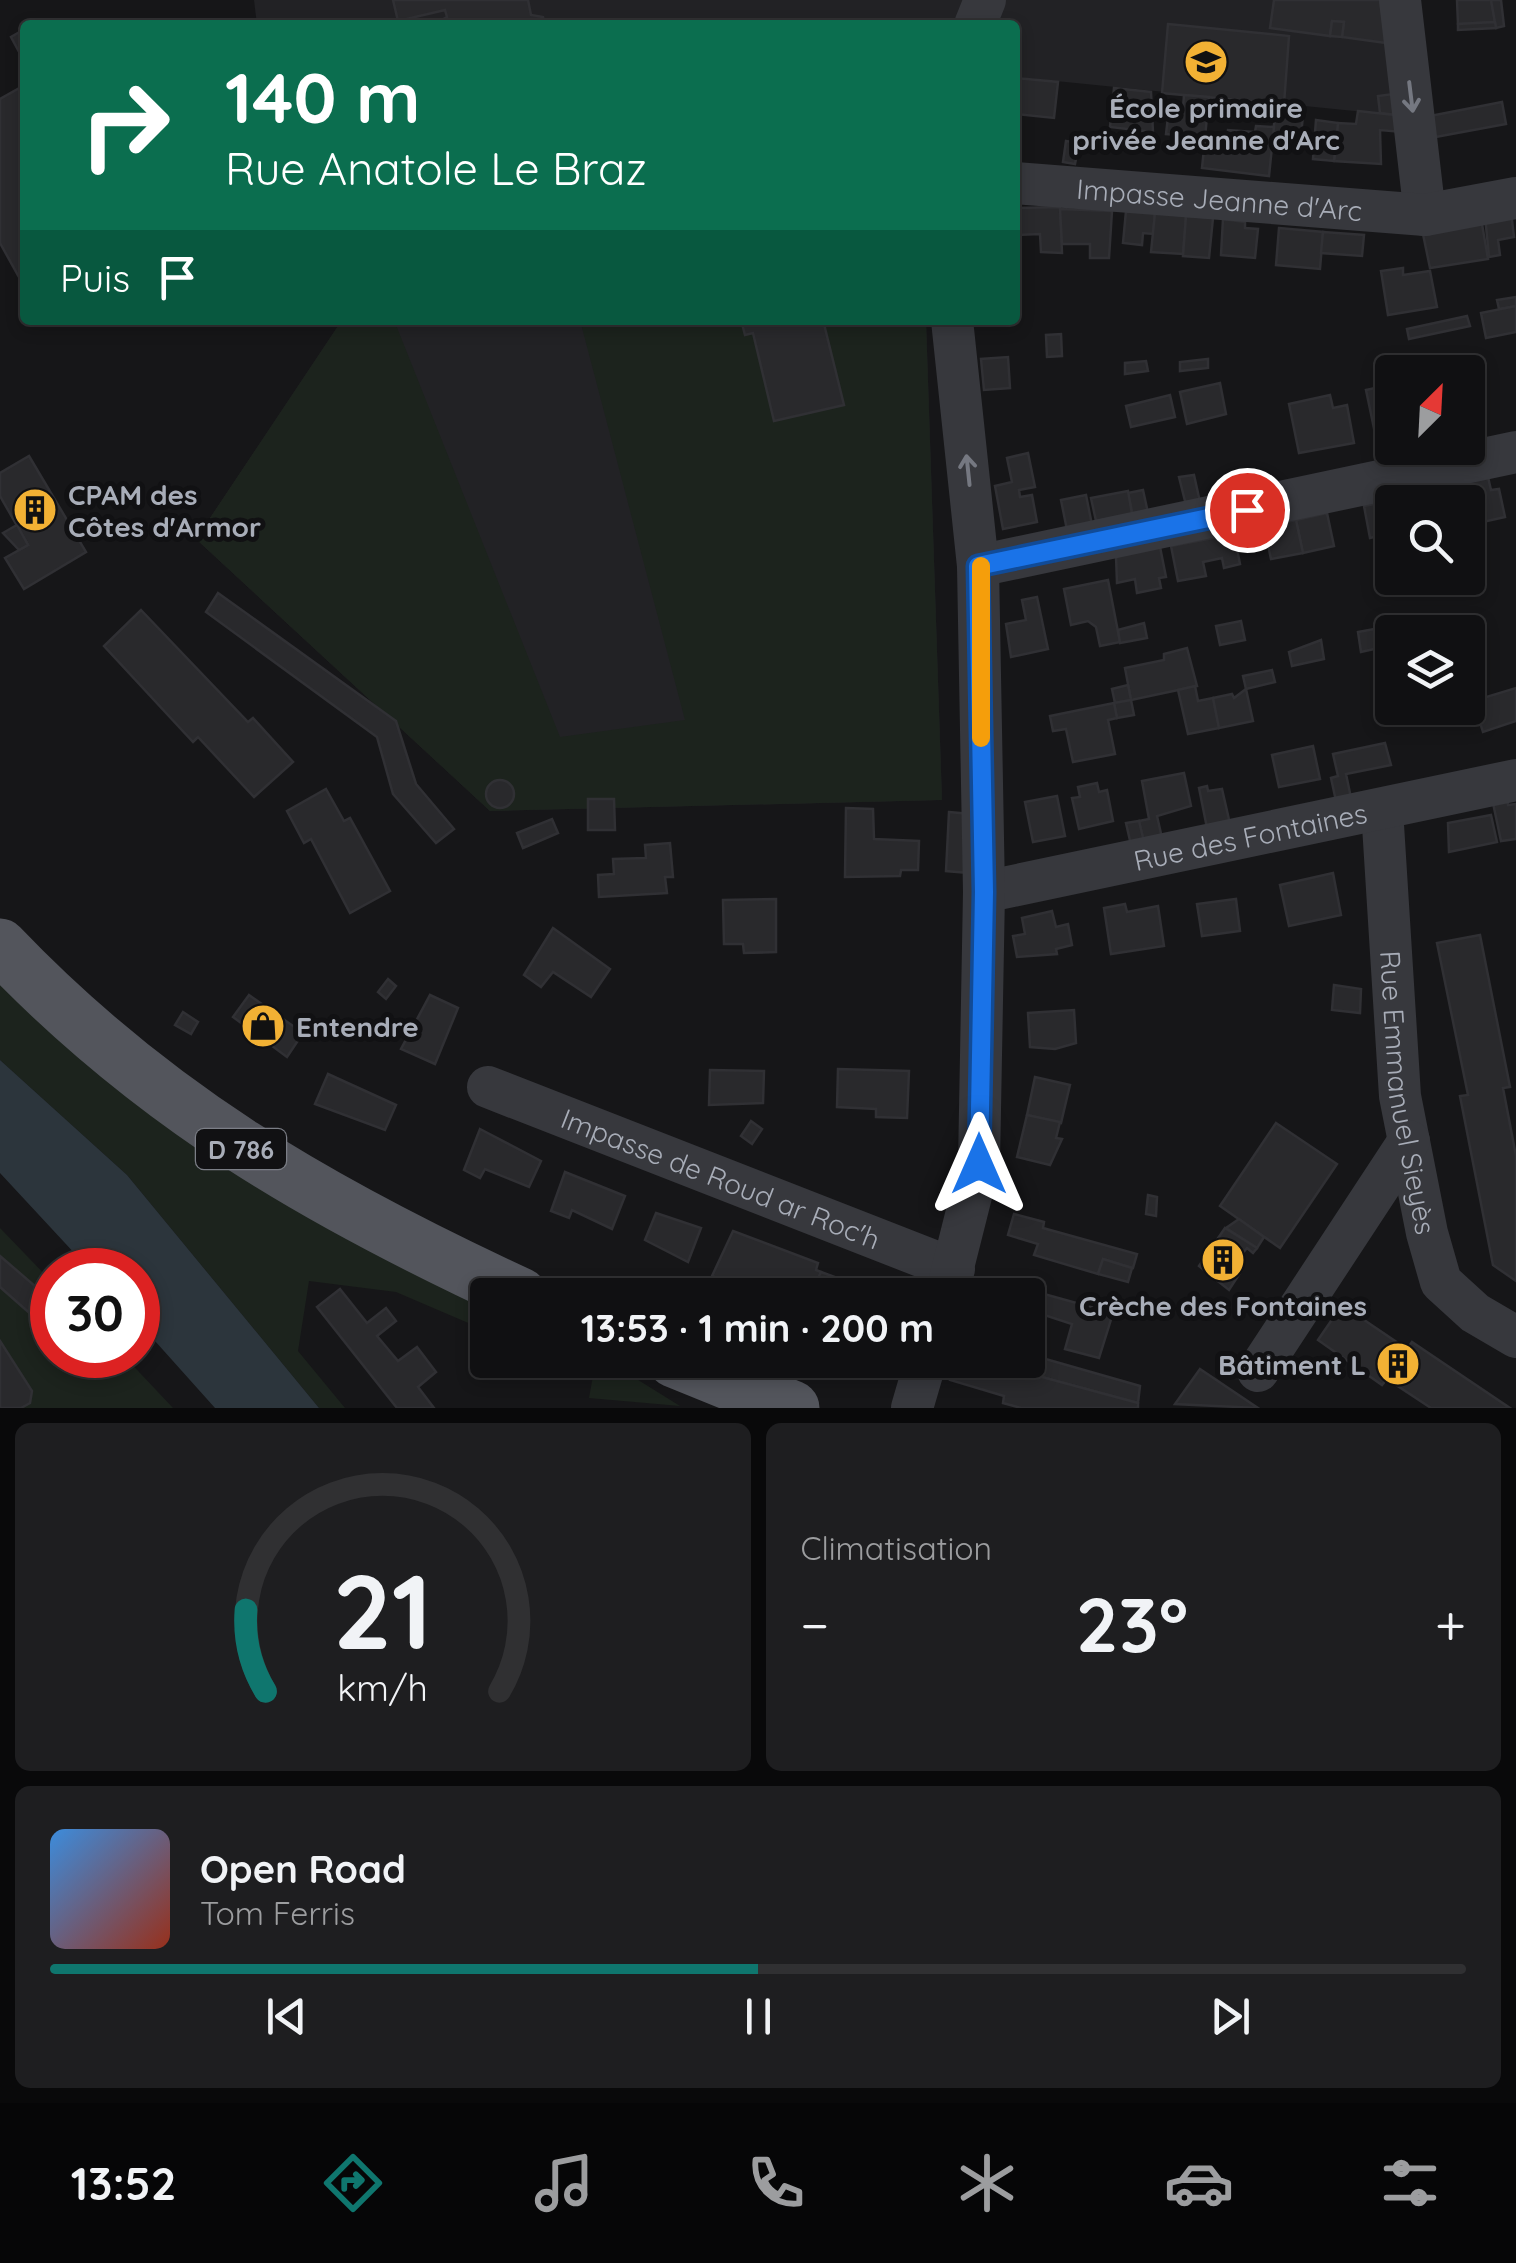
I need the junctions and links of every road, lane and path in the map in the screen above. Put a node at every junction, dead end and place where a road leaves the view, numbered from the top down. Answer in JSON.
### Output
{"nodes":[{"id":1,"x":1400,"y":0,"type":"edge"},
{"id":2,"x":1020,"y":183,"type":"edge"},
{"id":3,"x":1516,"y":198,"type":"edge"},
{"id":4,"x":1425,"y":215,"type":"junction"},
{"id":5,"x":953,"y":325,"type":"edge"},
{"id":6,"x":1516,"y":452,"type":"edge"},
{"id":7,"x":978,"y":566,"type":"junction"},
{"id":8,"x":1516,"y":780,"type":"edge"},
{"id":9,"x":1382,"y":809,"type":"junction"},
{"id":10,"x":984,"y":892,"type":"junction"},
{"id":11,"x":0,"y":946,"type":"edge"},
{"id":12,"x":488,"y":1086,"type":"dead end"},
{"id":13,"x":1409,"y":1140,"type":"junction"},
{"id":14,"x":483,"y":1278,"type":"edge"},
{"id":15,"x":941,"y":1278,"type":"edge"},
{"id":16,"x":951,"y":1278,"type":"edge"},
{"id":17,"x":1516,"y":1336,"type":"edge"},
{"id":18,"x":1258,"y":1371,"type":"dead end"},
{"id":19,"x":718,"y":1378,"type":"edge"},
{"id":20,"x":921,"y":1378,"type":"edge"},
{"id":21,"x":792,"y":1408,"type":"edge"},
{"id":22,"x":912,"y":1408,"type":"edge"}],
"edges":[{"from":1,"to":4,"type":"street","one_way":true},
{"from":2,"to":4,"type":"street","name":"Impasse Jeanne d'Arc"},
{"from":3,"to":4,"type":"street","name":"Impasse Jeanne d'Arc"},
{"from":7,"to":5,"type":"street","one_way":true},
{"from":6,"to":7,"type":"street"},
{"from":7,"to":10,"type":"street"},
{"from":8,"to":9,"type":"street","name":"Rue des Fontaines"},
{"from":9,"to":10,"type":"street","name":"Rue des Fontaines"},
{"from":9,"to":13,"type":"street","name":"Rue Emmanuel Sieyès"},
{"from":10,"to":16,"type":"street"},
{"from":11,"to":14,"type":"main road","number":"D 786"},
{"from":12,"to":15,"type":"street","name":"Impasse de Roud ar Roc'h"},
{"from":13,"to":17,"type":"street","name":"Rue Emmanuel Sieyès"},
{"from":13,"to":18,"type":"street"},
{"from":19,"to":21,"type":"main road"},
{"from":20,"to":22,"type":"street"}]}
